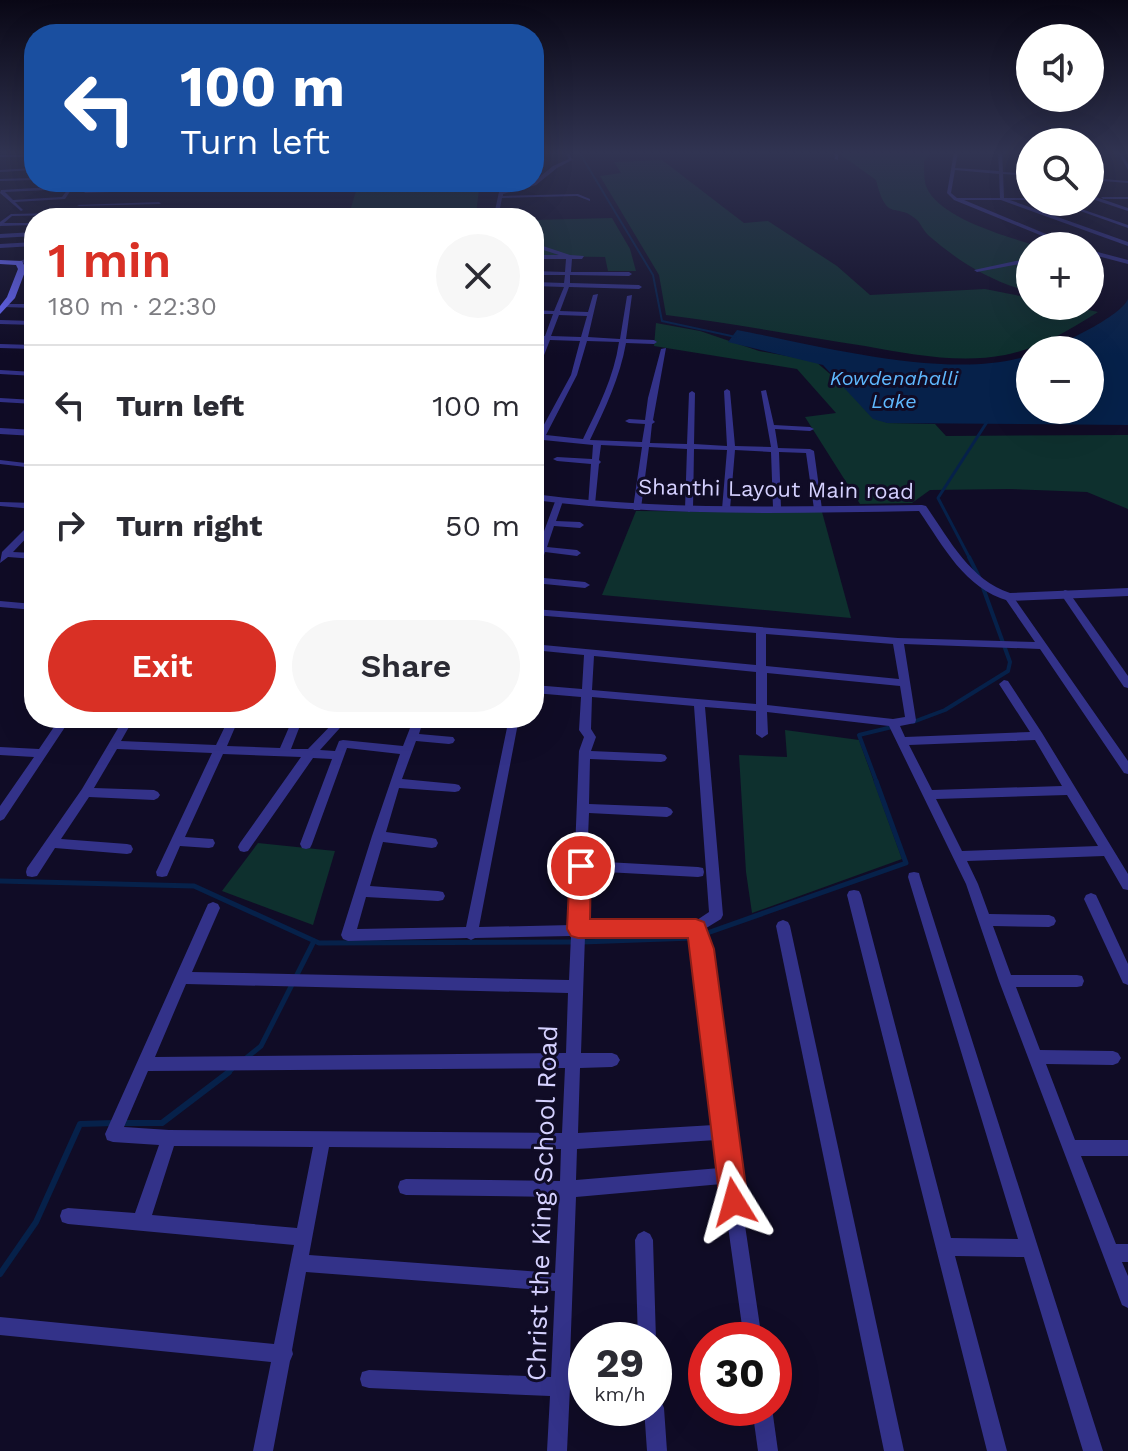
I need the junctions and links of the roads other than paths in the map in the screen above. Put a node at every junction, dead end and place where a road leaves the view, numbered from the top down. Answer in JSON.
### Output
{"nodes":[{"id":1,"x":1007,"y":220,"type":"edge"},
{"id":2,"x":1058,"y":220,"type":"edge"},
{"id":3,"x":1107,"y":220,"type":"edge"},
{"id":4,"x":0,"y":224,"type":"edge"},
{"id":5,"x":24,"y":224,"type":"edge"},
{"id":6,"x":1128,"y":227,"type":"edge"},
{"id":7,"x":1037,"y":232,"type":"edge"},
{"id":8,"x":24,"y":235,"type":"edge"},
{"id":9,"x":0,"y":236,"type":"edge"},
{"id":10,"x":1118,"y":242,"type":"junction"},
{"id":11,"x":1128,"y":242,"type":"edge"},
{"id":12,"x":24,"y":245,"type":"edge"},
{"id":13,"x":0,"y":246,"type":"edge"},
{"id":14,"x":1104,"y":246,"type":"edge"},
{"id":15,"x":544,"y":248,"type":"edge"},
{"id":16,"x":1104,"y":254,"type":"edge"},
{"id":17,"x":544,"y":257,"type":"edge"},
{"id":18,"x":569,"y":257,"type":"junction"},
{"id":19,"x":582,"y":257,"type":"dead end"},
{"id":20,"x":0,"y":262,"type":"edge"},
{"id":21,"x":1128,"y":262,"type":"edge"},
{"id":22,"x":1016,"y":263,"type":"edge"},
{"id":23,"x":24,"y":264,"type":"edge"},
{"id":24,"x":20,"y":266,"type":"junction"},
{"id":25,"x":24,"y":267,"type":"edge"},
{"id":26,"x":977,"y":270,"type":"dead end"},
{"id":27,"x":544,"y":273,"type":"edge"},
{"id":28,"x":569,"y":274,"type":"junction"},
{"id":29,"x":629,"y":274,"type":"dead end"},
{"id":30,"x":544,"y":284,"type":"edge"},
{"id":31,"x":567,"y":285,"type":"junction"},
{"id":32,"x":639,"y":287,"type":"dead end"},
{"id":33,"x":596,"y":295,"type":"dead end"},
{"id":34,"x":630,"y":296,"type":"dead end"},
{"id":35,"x":24,"y":307,"type":"edge"},
{"id":36,"x":3,"y":308,"type":"edge"},
{"id":37,"x":544,"y":312,"type":"edge"},
{"id":38,"x":556,"y":313,"type":"junction"},
{"id":39,"x":591,"y":314,"type":"junction"},
{"id":40,"x":0,"y":322,"type":"edge"},
{"id":41,"x":24,"y":323,"type":"edge"},
{"id":42,"x":544,"y":338,"type":"edge"},
{"id":43,"x":548,"y":338,"type":"junction"},
{"id":44,"x":584,"y":339,"type":"junction"},
{"id":45,"x":620,"y":340,"type":"junction"},
{"id":46,"x":654,"y":342,"type":"dead end"},
{"id":47,"x":0,"y":346,"type":"edge"},
{"id":48,"x":24,"y":347,"type":"edge"},
{"id":49,"x":544,"y":348,"type":"edge"},
{"id":50,"x":664,"y":349,"type":"dead end"},
{"id":51,"x":0,"y":372,"type":"edge"},
{"id":52,"x":24,"y":373,"type":"edge"},
{"id":53,"x":727,"y":391,"type":"dead end"},
{"id":54,"x":764,"y":391,"type":"dead end"},
{"id":55,"x":692,"y":393,"type":"dead end"},
{"id":56,"x":0,"y":400,"type":"edge"},
{"id":57,"x":24,"y":401,"type":"edge"},
{"id":58,"x":629,"y":421,"type":"dead end"},
{"id":59,"x":651,"y":422,"type":"junction"},
{"id":60,"x":772,"y":427,"type":"junction"},
{"id":61,"x":810,"y":429,"type":"dead end"},
{"id":62,"x":0,"y":431,"type":"edge"},
{"id":63,"x":544,"y":431,"type":"edge"},
{"id":64,"x":24,"y":432,"type":"edge"},
{"id":65,"x":544,"y":437,"type":"edge"},
{"id":66,"x":586,"y":441,"type":"junction"},
{"id":67,"x":597,"y":443,"type":"junction"},
{"id":68,"x":648,"y":445,"type":"junction"},
{"id":69,"x":690,"y":447,"type":"junction"},
{"id":70,"x":731,"y":448,"type":"junction"},
{"id":71,"x":775,"y":450,"type":"junction"},
{"id":72,"x":557,"y":459,"type":"dead end"},
{"id":73,"x":0,"y":462,"type":"edge"},
{"id":74,"x":597,"y":462,"type":"junction"},
{"id":75,"x":24,"y":465,"type":"edge"},
{"id":76,"x":544,"y":499,"type":"edge"},
{"id":77,"x":559,"y":501,"type":"junction"},
{"id":78,"x":0,"y":504,"type":"edge"},
{"id":79,"x":591,"y":504,"type":"junction"},
{"id":80,"x":24,"y":505,"type":"edge"},
{"id":81,"x":637,"y":508,"type":"junction"},
{"id":82,"x":777,"y":508,"type":"junction"},
{"id":83,"x":689,"y":509,"type":"junction"},
{"id":84,"x":726,"y":509,"type":"junction"},
{"id":85,"x":818,"y":509,"type":"junction"},
{"id":86,"x":551,"y":523,"type":"junction"},
{"id":87,"x":580,"y":525,"type":"dead end"},
{"id":88,"x":24,"y":535,"type":"edge"},
{"id":89,"x":544,"y":543,"type":"edge"},
{"id":90,"x":544,"y":549,"type":"edge"},
{"id":91,"x":577,"y":553,"type":"dead end"},
{"id":92,"x":2,"y":556,"type":"edge"},
{"id":93,"x":24,"y":556,"type":"edge"},
{"id":94,"x":544,"y":581,"type":"edge"},
{"id":95,"x":585,"y":585,"type":"dead end"},
{"id":96,"x":1128,"y":592,"type":"edge"},
{"id":97,"x":1065,"y":593,"type":"junction"},
{"id":98,"x":1009,"y":597,"type":"junction"},
{"id":99,"x":0,"y":604,"type":"edge"},
{"id":100,"x":24,"y":606,"type":"edge"},
{"id":101,"x":544,"y":613,"type":"edge"},
{"id":102,"x":761,"y":630,"type":"junction"},
{"id":103,"x":898,"y":641,"type":"junction"},
{"id":104,"x":1044,"y":646,"type":"junction"},
{"id":105,"x":544,"y":648,"type":"edge"},
{"id":106,"x":589,"y":653,"type":"junction"},
{"id":107,"x":761,"y":669,"type":"junction"},
{"id":108,"x":905,"y":683,"type":"junction"},
{"id":109,"x":1004,"y":684,"type":"dead end"},
{"id":110,"x":1128,"y":684,"type":"edge"},
{"id":111,"x":544,"y":690,"type":"edge"},
{"id":112,"x":586,"y":693,"type":"junction"},
{"id":113,"x":699,"y":703,"type":"junction"},
{"id":114,"x":762,"y":708,"type":"junction"},
{"id":115,"x":893,"y":723,"type":"junction"},
{"id":116,"x":59,"y":728,"type":"edge"},
{"id":117,"x":123,"y":728,"type":"edge"},
{"id":118,"x":229,"y":728,"type":"edge"},
{"id":119,"x":294,"y":728,"type":"edge"},
{"id":120,"x":335,"y":728,"type":"edge"},
{"id":121,"x":415,"y":728,"type":"edge"},
{"id":122,"x":512,"y":728,"type":"edge"},
{"id":123,"x":762,"y":734,"type":"dead end"},
{"id":124,"x":1038,"y":736,"type":"junction"},
{"id":125,"x":449,"y":740,"type":"dead end"},
{"id":126,"x":905,"y":741,"type":"junction"},
{"id":127,"x":409,"y":744,"type":"junction"},
{"id":128,"x":113,"y":745,"type":"junction"},
{"id":129,"x":219,"y":750,"type":"junction"},
{"id":130,"x":0,"y":751,"type":"edge"},
{"id":131,"x":42,"y":753,"type":"junction"},
{"id":132,"x":284,"y":753,"type":"junction"},
{"id":133,"x":310,"y":754,"type":"junction"},
{"id":134,"x":339,"y":755,"type":"junction"},
{"id":135,"x":585,"y":755,"type":"junction"},
{"id":136,"x":661,"y":758,"type":"dead end"},
{"id":137,"x":1128,"y":770,"type":"edge"},
{"id":138,"x":395,"y":783,"type":"junction"},
{"id":139,"x":455,"y":788,"type":"dead end"},
{"id":140,"x":1069,"y":790,"type":"junction"},
{"id":141,"x":86,"y":792,"type":"junction"},
{"id":142,"x":154,"y":795,"type":"dead end"},
{"id":143,"x":928,"y":795,"type":"junction"},
{"id":144,"x":583,"y":808,"type":"junction"},
{"id":145,"x":667,"y":812,"type":"dead end"},
{"id":146,"x":0,"y":816,"type":"edge"},
{"id":147,"x":378,"y":836,"type":"junction"},
{"id":148,"x":177,"y":841,"type":"junction"},
{"id":149,"x":53,"y":843,"type":"junction"},
{"id":150,"x":209,"y":843,"type":"dead end"},
{"id":151,"x":432,"y":843,"type":"dead end"},
{"id":152,"x":306,"y":844,"type":"dead end"},
{"id":153,"x":244,"y":847,"type":"dead end"},
{"id":154,"x":127,"y":849,"type":"dead end"},
{"id":155,"x":1105,"y":851,"type":"junction"},
{"id":156,"x":957,"y":856,"type":"junction"},
{"id":157,"x":581,"y":866,"type":"junction"},
{"id":158,"x":32,"y":872,"type":"dead end"},
{"id":159,"x":162,"y":872,"type":"dead end"},
{"id":160,"x":698,"y":872,"type":"dead end"},
{"id":161,"x":914,"y":877,"type":"dead end"},
{"id":162,"x":1128,"y":885,"type":"edge"},
{"id":163,"x":361,"y":891,"type":"junction"},
{"id":164,"x":854,"y":895,"type":"dead end"},
{"id":165,"x":438,"y":896,"type":"dead end"},
{"id":166,"x":1091,"y":899,"type":"dead end"},
{"id":167,"x":213,"y":908,"type":"dead end"},
{"id":168,"x":986,"y":920,"type":"junction"},
{"id":169,"x":1049,"y":921,"type":"dead end"},
{"id":170,"x":783,"y":926,"type":"dead end"},
{"id":171,"x":696,"y":928,"type":"junction"},
{"id":172,"x":578,"y":933,"type":"junction"},
{"id":173,"x":471,"y":934,"type":"junction"},
{"id":174,"x":182,"y":978,"type":"junction"},
{"id":175,"x":1128,"y":979,"type":"edge"},
{"id":176,"x":1006,"y":981,"type":"junction"},
{"id":177,"x":1077,"y":981,"type":"dead end"},
{"id":178,"x":576,"y":987,"type":"junction"},
{"id":179,"x":1035,"y":1057,"type":"junction"},
{"id":180,"x":1113,"y":1058,"type":"dead end"},
{"id":181,"x":574,"y":1059,"type":"junction"},
{"id":182,"x":612,"y":1060,"type":"dead end"},
{"id":183,"x":146,"y":1064,"type":"junction"},
{"id":184,"x":723,"y":1132,"type":"junction"},
{"id":185,"x":169,"y":1138,"type":"junction"},
{"id":186,"x":323,"y":1139,"type":"junction"},
{"id":187,"x":571,"y":1141,"type":"junction"},
{"id":188,"x":1071,"y":1148,"type":"junction"},
{"id":189,"x":1128,"y":1148,"type":"edge"},
{"id":190,"x":731,"y":1175,"type":"junction"},
{"id":191,"x":406,"y":1187,"type":"dead end"},
{"id":192,"x":569,"y":1189,"type":"junction"},
{"id":193,"x":68,"y":1216,"type":"dead end"},
{"id":194,"x":141,"y":1221,"type":"junction"},
{"id":195,"x":304,"y":1237,"type":"junction"},
{"id":196,"x":644,"y":1240,"type":"dead end"},
{"id":197,"x":946,"y":1247,"type":"junction"},
{"id":198,"x":1029,"y":1248,"type":"junction"},
{"id":199,"x":1119,"y":1253,"type":"edge"},
{"id":200,"x":300,"y":1263,"type":"junction"},
{"id":201,"x":565,"y":1283,"type":"junction"},
{"id":202,"x":1128,"y":1299,"type":"edge"},
{"id":203,"x":646,"y":1322,"type":"edge"},
{"id":204,"x":751,"y":1322,"type":"edge"},
{"id":205,"x":0,"y":1326,"type":"edge"},
{"id":206,"x":284,"y":1354,"type":"junction"},
{"id":207,"x":369,"y":1379,"type":"dead end"},
{"id":208,"x":561,"y":1387,"type":"junction"},
{"id":209,"x":655,"y":1426,"type":"edge"},
{"id":210,"x":765,"y":1426,"type":"edge"},
{"id":211,"x":263,"y":1451,"type":"edge"},
{"id":212,"x":557,"y":1451,"type":"edge"},
{"id":213,"x":657,"y":1451,"type":"edge"},
{"id":214,"x":768,"y":1451,"type":"edge"},
{"id":215,"x":894,"y":1451,"type":"edge"},
{"id":216,"x":997,"y":1451,"type":"edge"},
{"id":217,"x":1093,"y":1451,"type":"edge"}],
"edges":[{"from":1,"to":7,"type":"street"},
{"from":2,"to":10,"type":"street"},
{"from":3,"to":6,"type":"street"},
{"from":4,"to":5,"type":"street"},
{"from":8,"to":9,"type":"street"},
{"from":10,"to":11,"type":"street"},
{"from":10,"to":14,"type":"street"},
{"from":12,"to":13,"type":"street"},
{"from":15,"to":18,"type":"street"},
{"from":16,"to":21,"type":"street"},
{"from":17,"to":18,"type":"street"},
{"from":18,"to":19,"type":"street"},
{"from":18,"to":28,"type":"street"},
{"from":20,"to":24,"type":"main road"},
{"from":22,"to":26,"type":"street"},
{"from":23,"to":24,"type":"street"},
{"from":24,"to":25,"type":"street"},
{"from":24,"to":36,"type":"main road"},
{"from":27,"to":28,"type":"street"},
{"from":28,"to":29,"type":"street"},
{"from":28,"to":31,"type":"street"},
{"from":30,"to":31,"type":"street"},
{"from":31,"to":32,"type":"street"},
{"from":31,"to":38,"type":"street"},
{"from":33,"to":39,"type":"street"},
{"from":34,"to":45,"type":"street"},
{"from":35,"to":36,"type":"street"},
{"from":37,"to":38,"type":"street"},
{"from":38,"to":39,"type":"street"},
{"from":38,"to":43,"type":"street"},
{"from":39,"to":44,"type":"street"},
{"from":40,"to":41,"type":"street"},
{"from":42,"to":43,"type":"street"},
{"from":43,"to":44,"type":"street"},
{"from":43,"to":49,"type":"street"},
{"from":44,"to":45,"type":"street"},
{"from":44,"to":63,"type":"street"},
{"from":45,"to":46,"type":"street"},
{"from":45,"to":66,"type":"street"},
{"from":47,"to":48,"type":"street"},
{"from":50,"to":59,"type":"street"},
{"from":51,"to":52,"type":"street"},
{"from":53,"to":70,"type":"street"},
{"from":54,"to":60,"type":"street"},
{"from":55,"to":69,"type":"street"},
{"from":56,"to":57,"type":"street"},
{"from":58,"to":59,"type":"street"},
{"from":59,"to":68,"type":"street"},
{"from":60,"to":61,"type":"street"},
{"from":60,"to":71,"type":"street"},
{"from":62,"to":64,"type":"street"},
{"from":65,"to":66,"type":"street"},
{"from":66,"to":67,"type":"street"},
{"from":67,"to":68,"type":"street"},
{"from":67,"to":74,"type":"street"},
{"from":68,"to":69,"type":"street"},
{"from":68,"to":81,"type":"street"},
{"from":69,"to":70,"type":"street"},
{"from":69,"to":83,"type":"street"},
{"from":70,"to":71,"type":"street"},
{"from":70,"to":84,"type":"street"},
{"from":71,"to":82,"type":"street"},
{"from":71,"to":85,"type":"street"},
{"from":72,"to":74,"type":"street"},
{"from":73,"to":75,"type":"street"},
{"from":74,"to":79,"type":"street"},
{"from":76,"to":77,"type":"street","name":"Shanthi Layout Main road"},
{"from":77,"to":79,"type":"street","name":"Shanthi Layout Main road"},
{"from":77,"to":86,"type":"street"},
{"from":78,"to":80,"type":"street"},
{"from":79,"to":81,"type":"street","name":"Shanthi Layout Main road"},
{"from":81,"to":83,"type":"street","name":"Shanthi Layout Main road"},
{"from":82,"to":84,"type":"street","name":"Shanthi Layout Main road"},
{"from":82,"to":85,"type":"street","name":"Shanthi Layout Main road"},
{"from":83,"to":84,"type":"street","name":"Shanthi Layout Main road"},
{"from":85,"to":98,"type":"street","name":"Shanthi Layout Main road"},
{"from":86,"to":87,"type":"street"},
{"from":86,"to":89,"type":"street"},
{"from":88,"to":92,"type":"street"},
{"from":90,"to":91,"type":"street"},
{"from":92,"to":93,"type":"street"},
{"from":94,"to":95,"type":"street"},
{"from":96,"to":97,"type":"street"},
{"from":97,"to":98,"type":"street"},
{"from":97,"to":110,"type":"street"},
{"from":98,"to":104,"type":"street","name":"Shanthi Layout Main road"},
{"from":99,"to":100,"type":"street"},
{"from":101,"to":102,"type":"street"},
{"from":102,"to":103,"type":"street"},
{"from":102,"to":107,"type":"street"},
{"from":103,"to":104,"type":"street"},
{"from":103,"to":108,"type":"street"},
{"from":104,"to":137,"type":"street","name":"Shanthi Layout Main road"},
{"from":105,"to":106,"type":"street"},
{"from":106,"to":107,"type":"street"},
{"from":106,"to":112,"type":"street"},
{"from":107,"to":108,"type":"street"},
{"from":107,"to":114,"type":"street"},
{"from":108,"to":115,"type":"street"},
{"from":109,"to":124,"type":"street"},
{"from":111,"to":112,"type":"street"},
{"from":112,"to":113,"type":"street"},
{"from":112,"to":135,"type":"street"},
{"from":113,"to":114,"type":"street"},
{"from":113,"to":171,"type":"street"},
{"from":114,"to":115,"type":"street"},
{"from":114,"to":123,"type":"street"},
{"from":115,"to":126,"type":"street"},
{"from":116,"to":131,"type":"street"},
{"from":117,"to":128,"type":"street"},
{"from":118,"to":129,"type":"street"},
{"from":119,"to":132,"type":"street"},
{"from":120,"to":133,"type":"street"},
{"from":121,"to":127,"type":"street"},
{"from":122,"to":173,"type":"street"},
{"from":124,"to":126,"type":"street"},
{"from":124,"to":140,"type":"street"},
{"from":125,"to":127,"type":"street"},
{"from":126,"to":143,"type":"street"},
{"from":127,"to":134,"type":"street"},
{"from":127,"to":138,"type":"street"},
{"from":128,"to":129,"type":"street"},
{"from":128,"to":141,"type":"street"},
{"from":129,"to":132,"type":"street"},
{"from":129,"to":148,"type":"street"},
{"from":130,"to":131,"type":"street"},
{"from":131,"to":146,"type":"street"},
{"from":132,"to":133,"type":"street"},
{"from":133,"to":134,"type":"street"},
{"from":133,"to":153,"type":"street"},
{"from":134,"to":152,"type":"street"},
{"from":135,"to":136,"type":"street"},
{"from":135,"to":144,"type":"street"},
{"from":138,"to":139,"type":"street"},
{"from":138,"to":147,"type":"street"},
{"from":140,"to":143,"type":"street"},
{"from":140,"to":155,"type":"street"},
{"from":141,"to":142,"type":"street"},
{"from":141,"to":149,"type":"street"},
{"from":143,"to":156,"type":"street"},
{"from":144,"to":145,"type":"street"},
{"from":144,"to":157,"type":"street"},
{"from":147,"to":151,"type":"street"},
{"from":147,"to":163,"type":"street"},
{"from":148,"to":150,"type":"street"},
{"from":148,"to":159,"type":"street"},
{"from":149,"to":154,"type":"street"},
{"from":149,"to":158,"type":"street"},
{"from":155,"to":156,"type":"street"},
{"from":155,"to":162,"type":"street"},
{"from":156,"to":168,"type":"street"},
{"from":157,"to":160,"type":"street"},
{"from":157,"to":172,"type":"street"},
{"from":161,"to":198,"type":"street"},
{"from":163,"to":165,"type":"street"},
{"from":163,"to":173,"type":"street"},
{"from":164,"to":197,"type":"street"},
{"from":166,"to":175,"type":"street"},
{"from":167,"to":174,"type":"street"},
{"from":168,"to":169,"type":"street"},
{"from":168,"to":176,"type":"street"},
{"from":170,"to":215,"type":"street"},
{"from":171,"to":172,"type":"street"},
{"from":171,"to":184,"type":"street"},
{"from":172,"to":173,"type":"street"},
{"from":172,"to":178,"type":"street","name":"Christ the King School Road"},
{"from":174,"to":178,"type":"street"},
{"from":174,"to":183,"type":"street"},
{"from":176,"to":177,"type":"street"},
{"from":176,"to":179,"type":"street"},
{"from":178,"to":181,"type":"street","name":"Christ the King School Road"},
{"from":179,"to":180,"type":"street"},
{"from":179,"to":188,"type":"street"},
{"from":181,"to":182,"type":"street"},
{"from":181,"to":183,"type":"street"},
{"from":181,"to":187,"type":"street","name":"Christ the King School Road"},
{"from":183,"to":185,"type":"street"},
{"from":184,"to":187,"type":"street"},
{"from":184,"to":190,"type":"street"},
{"from":185,"to":186,"type":"street"},
{"from":185,"to":194,"type":"street"},
{"from":186,"to":187,"type":"street"},
{"from":186,"to":195,"type":"street"},
{"from":187,"to":192,"type":"street","name":"Christ the King School Road"},
{"from":188,"to":189,"type":"street"},
{"from":188,"to":199,"type":"street"},
{"from":190,"to":192,"type":"street"},
{"from":190,"to":204,"type":"street"},
{"from":191,"to":192,"type":"street"},
{"from":192,"to":201,"type":"street","name":"Christ the King School Road"},
{"from":193,"to":194,"type":"street"},
{"from":194,"to":195,"type":"street"},
{"from":195,"to":200,"type":"street"},
{"from":196,"to":203,"type":"street"},
{"from":197,"to":198,"type":"street"},
{"from":197,"to":216,"type":"street"},
{"from":198,"to":217,"type":"street"},
{"from":199,"to":202,"type":"street"},
{"from":200,"to":201,"type":"street"},
{"from":200,"to":206,"type":"street"},
{"from":201,"to":208,"type":"street","name":"Christ the King School Road"},
{"from":205,"to":206,"type":"street"},
{"from":206,"to":211,"type":"street"},
{"from":207,"to":208,"type":"street"},
{"from":208,"to":212,"type":"street","name":"Christ the King School Road"},
{"from":209,"to":213,"type":"street"},
{"from":210,"to":214,"type":"street"}]}
